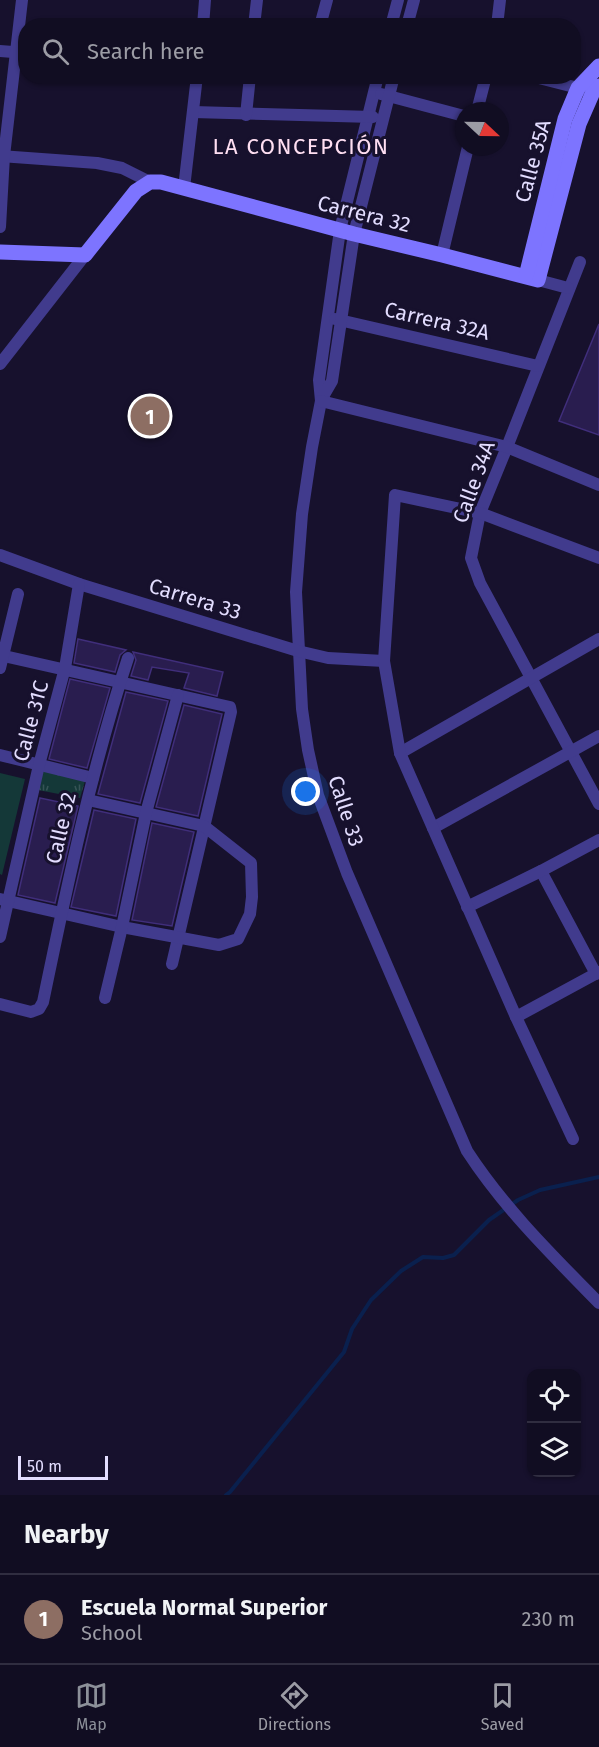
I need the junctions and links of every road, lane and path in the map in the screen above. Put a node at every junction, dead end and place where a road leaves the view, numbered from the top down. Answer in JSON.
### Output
{"nodes":[{"id":1,"x":22,"y":0,"type":"edge"},
{"id":2,"x":205,"y":0,"type":"edge"},
{"id":3,"x":257,"y":0,"type":"edge"},
{"id":4,"x":327,"y":0,"type":"edge"},
{"id":5,"x":398,"y":0,"type":"edge"},
{"id":6,"x":414,"y":0,"type":"edge"},
{"id":7,"x":500,"y":0,"type":"edge"},
{"id":8,"x":22,"y":18,"type":"edge"},
{"id":9,"x":203,"y":18,"type":"edge"},
{"id":10,"x":255,"y":18,"type":"edge"},
{"id":11,"x":322,"y":18,"type":"edge"},
{"id":12,"x":393,"y":18,"type":"edge"},
{"id":13,"x":409,"y":18,"type":"edge"},
{"id":14,"x":499,"y":18,"type":"edge"},
{"id":15,"x":0,"y":51,"type":"edge"},
{"id":16,"x":18,"y":52,"type":"edge"},
{"id":17,"x":599,"y":66,"type":"edge"},
{"id":18,"x":18,"y":68,"type":"edge"},
{"id":19,"x":196,"y":84,"type":"edge"},
{"id":20,"x":249,"y":84,"type":"edge"},
{"id":21,"x":376,"y":84,"type":"edge"},
{"id":22,"x":392,"y":84,"type":"edge"},
{"id":23,"x":484,"y":84,"type":"edge"},
{"id":24,"x":562,"y":84,"type":"edge"},
{"id":25,"x":578,"y":88,"type":"junction"},
{"id":26,"x":596,"y":89,"type":"edge"},
{"id":27,"x":374,"y":92,"type":"junction"},
{"id":28,"x":389,"y":96,"type":"junction"},
{"id":29,"x":479,"y":102,"type":"edge"},
{"id":30,"x":193,"y":112,"type":"junction"},
{"id":31,"x":455,"y":114,"type":"edge"},
{"id":32,"x":246,"y":115,"type":"junction"},
{"id":33,"x":368,"y":116,"type":"junction"},
{"id":34,"x":384,"y":119,"type":"junction"},
{"id":35,"x":2,"y":156,"type":"edge"},
{"id":36,"x":466,"y":156,"type":"edge"},
{"id":37,"x":150,"y":182,"type":"junction"},
{"id":38,"x":184,"y":188,"type":"junction"},
{"id":39,"x":0,"y":227,"type":"edge"},
{"id":40,"x":347,"y":232,"type":"junction"},
{"id":41,"x":0,"y":252,"type":"edge"},
{"id":42,"x":85,"y":255,"type":"junction"},
{"id":43,"x":442,"y":255,"type":"junction"},
{"id":44,"x":580,"y":262,"type":"dead end"},
{"id":45,"x":532,"y":278,"type":"junction"},
{"id":46,"x":568,"y":288,"type":"junction"},
{"id":47,"x":327,"y":317,"type":"junction"},
{"id":48,"x":341,"y":320,"type":"junction"},
{"id":49,"x":0,"y":364,"type":"edge"},
{"id":50,"x":538,"y":366,"type":"junction"},
{"id":51,"x":321,"y":401,"type":"junction"},
{"id":52,"x":507,"y":447,"type":"junction"},
{"id":53,"x":599,"y":485,"type":"edge"},
{"id":54,"x":480,"y":513,"type":"junction"},
{"id":55,"x":0,"y":555,"type":"edge"},
{"id":56,"x":599,"y":558,"type":"edge"},
{"id":57,"x":79,"y":584,"type":"junction"},
{"id":58,"x":18,"y":594,"type":"dead end"},
{"id":59,"x":599,"y":639,"type":"edge"},
{"id":60,"x":298,"y":651,"type":"junction"},
{"id":61,"x":128,"y":658,"type":"dead end"},
{"id":62,"x":1,"y":659,"type":"edge"},
{"id":63,"x":384,"y":661,"type":"junction"},
{"id":64,"x":65,"y":668,"type":"junction"},
{"id":65,"x":531,"y":678,"type":"junction"},
{"id":66,"x":120,"y":682,"type":"junction"},
{"id":67,"x":178,"y":695,"type":"junction"},
{"id":68,"x":599,"y":736,"type":"edge"},
{"id":69,"x":571,"y":751,"type":"junction"},
{"id":70,"x":400,"y":753,"type":"junction"},
{"id":71,"x":0,"y":755,"type":"edge"},
{"id":72,"x":39,"y":765,"type":"junction"},
{"id":73,"x":93,"y":778,"type":"junction"},
{"id":74,"x":88,"y":801,"type":"junction"},
{"id":75,"x":599,"y":804,"type":"edge"},
{"id":76,"x":146,"y":813,"type":"junction"},
{"id":77,"x":204,"y":826,"type":"junction"},
{"id":78,"x":433,"y":828,"type":"junction"},
{"id":79,"x":599,"y":840,"type":"edge"},
{"id":80,"x":541,"y":871,"type":"junction"},
{"id":81,"x":4,"y":900,"type":"edge"},
{"id":82,"x":467,"y":907,"type":"junction"},
{"id":83,"x":61,"y":913,"type":"junction"},
{"id":84,"x":122,"y":927,"type":"junction"},
{"id":85,"x":178,"y":936,"type":"junction"},
{"id":86,"x":0,"y":937,"type":"edge"},
{"id":87,"x":172,"y":964,"type":"dead end"},
{"id":88,"x":597,"y":973,"type":"edge"},
{"id":89,"x":105,"y":998,"type":"dead end"},
{"id":90,"x":0,"y":1004,"type":"edge"},
{"id":91,"x":516,"y":1017,"type":"junction"},
{"id":92,"x":573,"y":1139,"type":"dead end"},
{"id":93,"x":599,"y":1303,"type":"edge"}],
"edges":[{"from":1,"to":8,"type":"street"},
{"from":2,"to":9,"type":"street"},
{"from":3,"to":10,"type":"street"},
{"from":4,"to":11,"type":"street"},
{"from":5,"to":12,"type":"street"},
{"from":6,"to":13,"type":"street"},
{"from":7,"to":14,"type":"street"},
{"from":15,"to":16,"type":"street"},
{"from":17,"to":25,"type":"street","name":"Calle 35A"},
{"from":18,"to":35,"type":"street"},
{"from":19,"to":30,"type":"street"},
{"from":20,"to":32,"type":"street"},
{"from":21,"to":27,"type":"street","name":"Calle 33"},
{"from":22,"to":28,"type":"street","name":"Calle 33"},
{"from":23,"to":29,"type":"street"},
{"from":24,"to":25,"type":"street"},
{"from":25,"to":26,"type":"street"},
{"from":25,"to":45,"type":"street","name":"Calle 35A"},
{"from":26,"to":45,"type":"street","name":"Calle 35A"},
{"from":27,"to":28,"type":"street"},
{"from":27,"to":33,"type":"street","name":"Calle 33"},
{"from":28,"to":31,"type":"street"},
{"from":28,"to":34,"type":"street","name":"Calle 33"},
{"from":30,"to":32,"type":"street"},
{"from":30,"to":38,"type":"street"},
{"from":32,"to":33,"type":"street"},
{"from":33,"to":34,"type":"street"},
{"from":33,"to":40,"type":"street","name":"Calle 33"},
{"from":34,"to":40,"type":"street","name":"Calle 33"},
{"from":35,"to":37,"type":"street","name":"Carrera 32"},
{"from":35,"to":39,"type":"street"},
{"from":36,"to":43,"type":"street"},
{"from":37,"to":38,"type":"street","name":"Carrera 32"},
{"from":37,"to":42,"type":"street"},
{"from":38,"to":40,"type":"street","name":"Carrera 32"},
{"from":40,"to":43,"type":"street","name":"Carrera 32"},
{"from":40,"to":47,"type":"street","name":"Calle 33"},
{"from":40,"to":48,"type":"street","name":"Calle 33"},
{"from":41,"to":42,"type":"street"},
{"from":42,"to":49,"type":"street"},
{"from":43,"to":45,"type":"street","name":"Carrera 32"},
{"from":44,"to":46,"type":"street","name":"Calle 34A"},
{"from":45,"to":46,"type":"street","name":"Carrera 32"},
{"from":46,"to":50,"type":"street","name":"Calle 34A"},
{"from":47,"to":48,"type":"street","name":"Carrera 32A"},
{"from":47,"to":51,"type":"street","name":"Calle 33"},
{"from":48,"to":50,"type":"street","name":"Carrera 32A"},
{"from":48,"to":51,"type":"street","name":"Calle 33"},
{"from":50,"to":52,"type":"street","name":"Calle 34A"},
{"from":51,"to":52,"type":"street"},
{"from":51,"to":60,"type":"street","name":"Calle 33"},
{"from":52,"to":53,"type":"street"},
{"from":52,"to":54,"type":"street","name":"Calle 34A"},
{"from":54,"to":56,"type":"street"},
{"from":54,"to":63,"type":"street"},
{"from":54,"to":65,"type":"street","name":"Calle 34A"},
{"from":55,"to":57,"type":"street","name":"Carrera 33"},
{"from":57,"to":60,"type":"street","name":"Carrera 33"},
{"from":57,"to":64,"type":"street","name":"Calle 31C"},
{"from":58,"to":62,"type":"street"},
{"from":59,"to":65,"type":"street"},
{"from":60,"to":63,"type":"street","name":"Carrera 33"},
{"from":60,"to":93,"type":"street","name":"Calle 33"},
{"from":61,"to":66,"type":"street","name":"Calle 32"},
{"from":62,"to":64,"type":"street"},
{"from":63,"to":70,"type":"street"},
{"from":64,"to":66,"type":"street"},
{"from":64,"to":72,"type":"street","name":"Calle 31C"},
{"from":65,"to":69,"type":"street","name":"Calle 34A"},
{"from":65,"to":70,"type":"street"},
{"from":66,"to":67,"type":"street"},
{"from":66,"to":73,"type":"street","name":"Calle 32"},
{"from":67,"to":76,"type":"street"},
{"from":67,"to":77,"type":"street"},
{"from":68,"to":69,"type":"street"},
{"from":69,"to":75,"type":"street","name":"Calle 34A"},
{"from":69,"to":78,"type":"street"},
{"from":70,"to":78,"type":"street"},
{"from":71,"to":72,"type":"street"},
{"from":72,"to":73,"type":"street"},
{"from":72,"to":81,"type":"street","name":"Calle 31C"},
{"from":73,"to":74,"type":"street","name":"Calle 32"},
{"from":74,"to":76,"type":"street"},
{"from":74,"to":83,"type":"street","name":"Calle 32"},
{"from":76,"to":77,"type":"street"},
{"from":76,"to":84,"type":"street"},
{"from":77,"to":85,"type":"street"},
{"from":77,"to":85,"type":"street"},
{"from":78,"to":82,"type":"street"},
{"from":79,"to":80,"type":"street"},
{"from":80,"to":82,"type":"street"},
{"from":80,"to":88,"type":"street"},
{"from":81,"to":83,"type":"street"},
{"from":81,"to":86,"type":"street","name":"Calle 31C"},
{"from":82,"to":91,"type":"street"},
{"from":83,"to":84,"type":"street"},
{"from":83,"to":90,"type":"street","name":"Calle 32"},
{"from":84,"to":85,"type":"street"},
{"from":84,"to":89,"type":"street"},
{"from":85,"to":87,"type":"street"},
{"from":88,"to":91,"type":"street"},
{"from":91,"to":92,"type":"street"}]}
